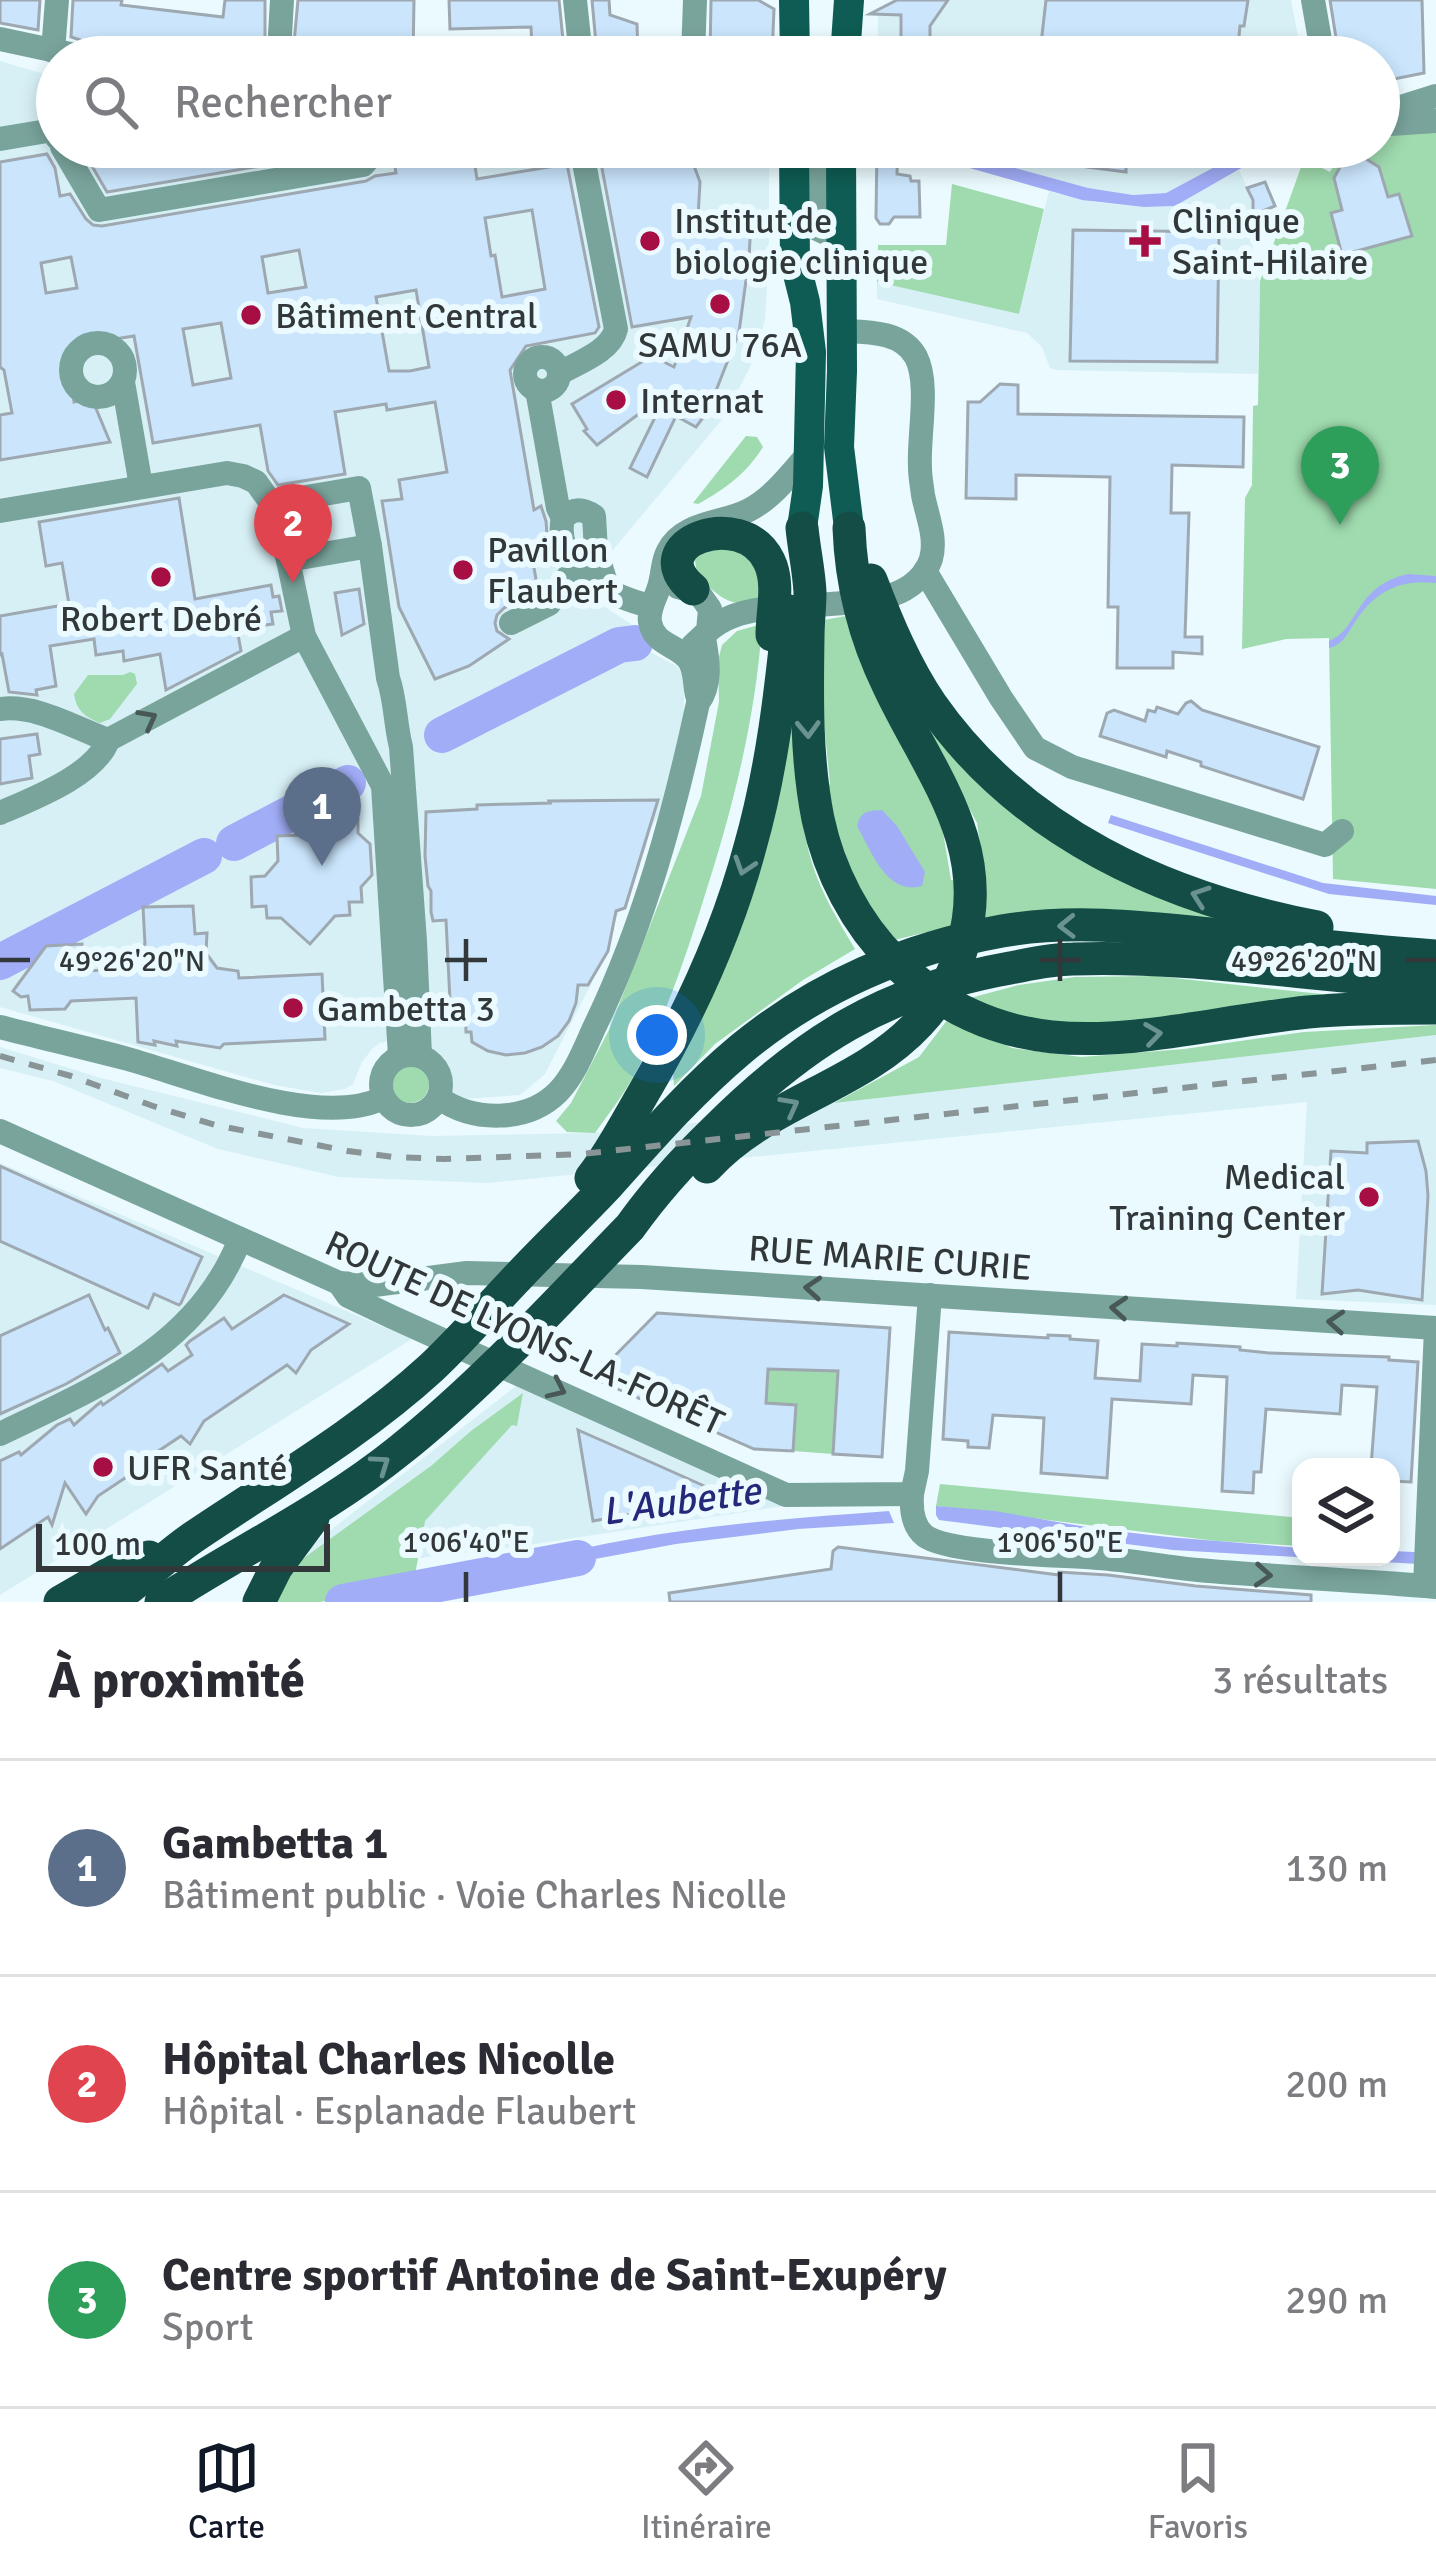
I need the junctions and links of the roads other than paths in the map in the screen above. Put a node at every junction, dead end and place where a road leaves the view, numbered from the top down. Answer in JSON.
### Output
{"nodes":[{"id":1,"x":57,"y":0,"type":"edge"},
{"id":2,"x":282,"y":0,"type":"edge"},
{"id":3,"x":575,"y":0,"type":"edge"},
{"id":4,"x":695,"y":0,"type":"edge"},
{"id":5,"x":794,"y":0,"type":"edge"},
{"id":6,"x":849,"y":0,"type":"edge"},
{"id":7,"x":1313,"y":0,"type":"edge"},
{"id":8,"x":280,"y":35,"type":"dead end"},
{"id":9,"x":54,"y":36,"type":"edge"},
{"id":10,"x":578,"y":36,"type":"edge"},
{"id":11,"x":694,"y":36,"type":"edge"},
{"id":12,"x":795,"y":36,"type":"edge"},
{"id":13,"x":846,"y":36,"type":"edge"},
{"id":14,"x":1319,"y":36,"type":"edge"},
{"id":15,"x":0,"y":39,"type":"edge"},
{"id":16,"x":36,"y":47,"type":"edge"},
{"id":17,"x":1436,"y":97,"type":"edge"},
{"id":18,"x":1400,"y":110,"type":"edge"},
{"id":19,"x":1436,"y":122,"type":"edge"},
{"id":20,"x":1400,"y":124,"type":"edge"},
{"id":21,"x":36,"y":133,"type":"edge"},
{"id":22,"x":0,"y":139,"type":"edge"},
{"id":23,"x":74,"y":168,"type":"edge"},
{"id":24,"x":345,"y":168,"type":"edge"},
{"id":25,"x":585,"y":168,"type":"edge"},
{"id":26,"x":794,"y":168,"type":"edge"},
{"id":27,"x":816,"y":168,"type":"edge"},
{"id":28,"x":841,"y":168,"type":"edge"},
{"id":29,"x":840,"y":240,"type":"junction"},
{"id":30,"x":842,"y":332,"type":"junction"},
{"id":31,"x":123,"y":382,"type":"dead end"},
{"id":32,"x":809,"y":453,"type":"junction"},
{"id":33,"x":141,"y":486,"type":"junction"},
{"id":34,"x":271,"y":503,"type":"junction"},
{"id":35,"x":0,"y":511,"type":"edge"},
{"id":36,"x":563,"y":518,"type":"junction"},
{"id":37,"x":802,"y":528,"type":"junction"},
{"id":38,"x":849,"y":528,"type":"joint"},
{"id":39,"x":370,"y":546,"type":"junction"},
{"id":40,"x":290,"y":566,"type":"junction"},
{"id":41,"x":575,"y":567,"type":"junction"},
{"id":42,"x":926,"y":571,"type":"junction"},
{"id":43,"x":608,"y":589,"type":"junction"},
{"id":44,"x":699,"y":594,"type":"junction"},
{"id":45,"x":653,"y":603,"type":"junction"},
{"id":46,"x":818,"y":605,"type":"dead end"},
{"id":47,"x":872,"y":610,"type":"junction"},
{"id":48,"x":512,"y":623,"type":"dead end"},
{"id":49,"x":706,"y":634,"type":"junction"},
{"id":50,"x":293,"y":642,"type":"junction"},
{"id":51,"x":668,"y":646,"type":"junction"},
{"id":52,"x":783,"y":669,"type":"junction"},
{"id":53,"x":698,"y":703,"type":"junction"},
{"id":54,"x":0,"y":709,"type":"edge"},
{"id":55,"x":108,"y":740,"type":"junction"},
{"id":56,"x":393,"y":786,"type":"junction"},
{"id":57,"x":0,"y":813,"type":"edge"},
{"id":58,"x":1342,"y":832,"type":"dead end"},
{"id":59,"x":1392,"y":953,"type":"junction"},
{"id":60,"x":1436,"y":956,"type":"edge"},
{"id":61,"x":1436,"y":983,"type":"edge"},
{"id":62,"x":1436,"y":1008,"type":"edge"},
{"id":63,"x":0,"y":1028,"type":"edge"},
{"id":64,"x":410,"y":1056,"type":"junction"},
{"id":65,"x":383,"y":1098,"type":"junction"},
{"id":66,"x":439,"y":1098,"type":"junction"},
{"id":67,"x":0,"y":1131,"type":"edge"},
{"id":68,"x":630,"y":1227,"type":"junction"},
{"id":69,"x":240,"y":1239,"type":"junction"},
{"id":70,"x":540,"y":1254,"type":"junction"},
{"id":71,"x":339,"y":1283,"type":"junction"},
{"id":72,"x":388,"y":1284,"type":"junction"},
{"id":73,"x":930,"y":1295,"type":"junction"},
{"id":74,"x":392,"y":1317,"type":"junction"},
{"id":75,"x":1436,"y":1328,"type":"edge"},
{"id":76,"x":0,"y":1433,"type":"edge"},
{"id":77,"x":912,"y":1494,"type":"junction"},
{"id":78,"x":321,"y":1505,"type":"junction"},
{"id":79,"x":190,"y":1540,"type":"junction"},
{"id":80,"x":211,"y":1570,"type":"junction"},
{"id":81,"x":1428,"y":1572,"type":"edge"},
{"id":82,"x":60,"y":1602,"type":"edge"},
{"id":83,"x":109,"y":1602,"type":"edge"},
{"id":84,"x":161,"y":1602,"type":"edge"},
{"id":85,"x":184,"y":1602,"type":"edge"},
{"id":86,"x":259,"y":1602,"type":"edge"}],
"edges":[{"from":1,"to":9,"type":"street"},
{"from":2,"to":8,"type":"street"},
{"from":3,"to":10,"type":"street"},
{"from":4,"to":11,"type":"street"},
{"from":5,"to":12,"type":"main road"},
{"from":6,"to":13,"type":"main road"},
{"from":7,"to":14,"type":"street"},
{"from":15,"to":16,"type":"street"},
{"from":17,"to":18,"type":"street"},
{"from":19,"to":20,"type":"street"},
{"from":21,"to":22,"type":"street"},
{"from":23,"to":24,"type":"street"},
{"from":25,"to":36,"type":"street"},
{"from":26,"to":32,"type":"main road"},
{"from":27,"to":29,"type":"street"},
{"from":28,"to":29,"type":"main road"},
{"from":29,"to":30,"type":"main road"},
{"from":30,"to":38,"type":"main road"},
{"from":30,"to":42,"type":"street"},
{"from":31,"to":33,"type":"street"},
{"from":32,"to":37,"type":"main road"},
{"from":32,"to":45,"type":"street"},
{"from":33,"to":34,"type":"street"},
{"from":33,"to":35,"type":"street"},
{"from":34,"to":39,"type":"street"},
{"from":34,"to":40,"type":"street"},
{"from":36,"to":41,"type":"street"},
{"from":36,"to":43,"type":"street"},
{"from":37,"to":52,"type":"highway"},
{"from":37,"to":62,"type":"highway","one_way":true},
{"from":38,"to":47,"type":"highway"},
{"from":39,"to":40,"type":"street"},
{"from":39,"to":56,"type":"street"},
{"from":40,"to":50,"type":"street"},
{"from":41,"to":43,"type":"street"},
{"from":41,"to":48,"type":"street"},
{"from":42,"to":47,"type":"street"},
{"from":42,"to":58,"type":"street"},
{"from":43,"to":45,"type":"street"},
{"from":44,"to":45,"type":"street"},
{"from":44,"to":49,"type":"street"},
{"from":44,"to":49,"type":"street"},
{"from":44,"to":52,"type":"highway"},
{"from":45,"to":51,"type":"street"},
{"from":46,"to":47,"type":"street"},
{"from":59,"to":47,"type":"highway","one_way":true},
{"from":68,"to":47,"type":"highway","one_way":true},
{"from":49,"to":51,"type":"street"},
{"from":49,"to":53,"type":"street"},
{"from":55,"to":50,"type":"street","one_way":true},
{"from":50,"to":56,"type":"street"},
{"from":51,"to":53,"type":"street"},
{"from":52,"to":70,"type":"highway","one_way":true},
{"from":53,"to":66,"type":"street"},
{"from":54,"to":55,"type":"street"},
{"from":55,"to":57,"type":"street"},
{"from":56,"to":64,"type":"street"},
{"from":59,"to":60,"type":"highway"},
{"from":59,"to":70,"type":"highway","one_way":true},
{"from":61,"to":68,"type":"highway"},
{"from":63,"to":65,"type":"street"},
{"from":64,"to":65,"type":"street"},
{"from":64,"to":66,"type":"street"},
{"from":65,"to":66,"type":"street"},
{"from":67,"to":69,"type":"street","name":"ROUTE DE LYONS-LA-FORÊT"},
{"from":78,"to":68,"type":"highway","one_way":true},
{"from":69,"to":71,"type":"street","name":"ROUTE DE LYONS-LA-FORÊT"},
{"from":69,"to":76,"type":"street"},
{"from":70,"to":79,"type":"highway"},
{"from":71,"to":72,"type":"street","name":"RUE MARIE CURIE"},
{"from":71,"to":74,"type":"street","name":"ROUTE DE LYONS-LA-FORÊT"},
{"from":73,"to":72,"type":"street","name":"RUE MARIE CURIE","one_way":true},
{"from":72,"to":74,"type":"street"},
{"from":75,"to":73,"type":"street","name":"RUE MARIE CURIE","one_way":true},
{"from":73,"to":77,"type":"street"},
{"from":74,"to":77,"type":"street","name":"ROUTE DE LYONS-LA-FORÊT","one_way":true},
{"from":75,"to":81,"type":"street"},
{"from":77,"to":81,"type":"street","one_way":true},
{"from":78,"to":80,"type":"highway"},
{"from":78,"to":86,"type":"highway"},
{"from":79,"to":82,"type":"highway"},
{"from":79,"to":83,"type":"highway"},
{"from":80,"to":84,"type":"highway"},
{"from":80,"to":85,"type":"highway"}]}
